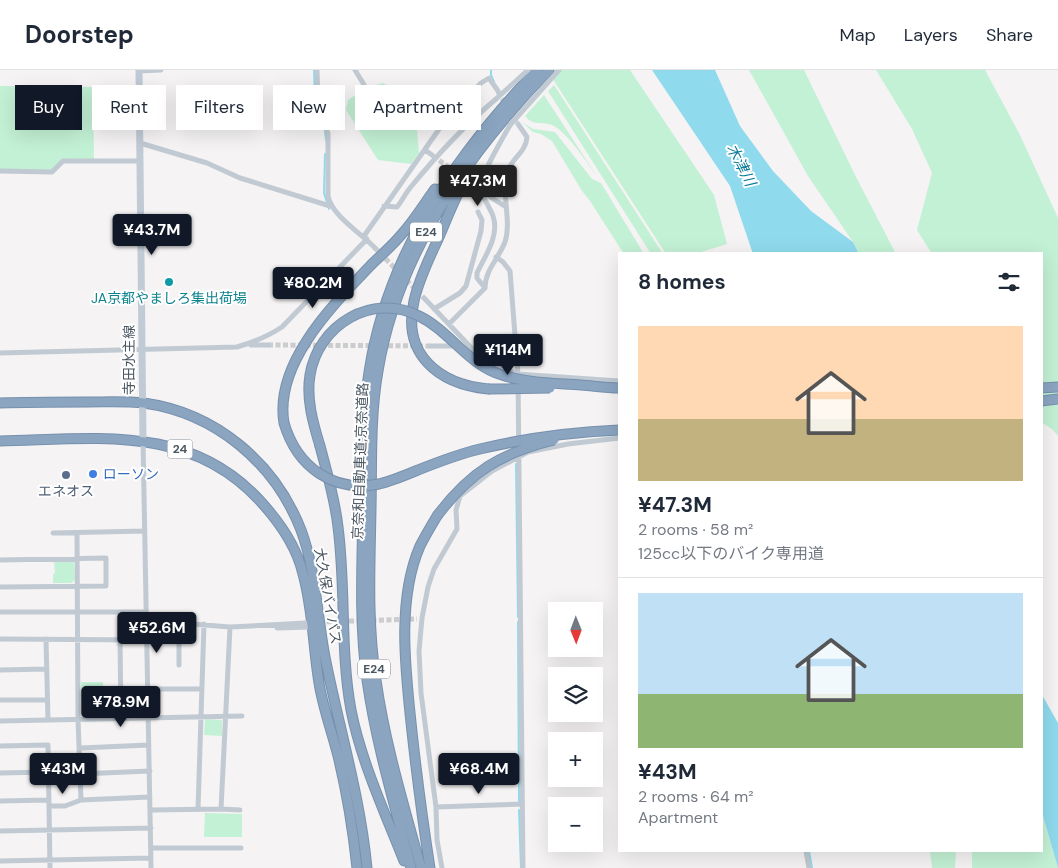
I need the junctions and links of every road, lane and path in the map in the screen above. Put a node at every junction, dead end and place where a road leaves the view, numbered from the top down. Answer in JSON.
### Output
{"nodes":[{"id":1,"x":139,"y":70,"type":"edge"},
{"id":2,"x":161,"y":70,"type":"edge"},
{"id":3,"x":317,"y":70,"type":"edge"},
{"id":4,"x":355,"y":70,"type":"edge"},
{"id":5,"x":490,"y":70,"type":"edge"},
{"id":6,"x":549,"y":70,"type":"edge"},
{"id":7,"x":559,"y":70,"type":"edge"},
{"id":8,"x":535,"y":73,"type":"edge"},
{"id":9,"x":489,"y":78,"type":"junction"},
{"id":10,"x":364,"y":85,"type":"edge"},
{"id":11,"x":498,"y":92,"type":"tunnel mouth"},
{"id":12,"x":507,"y":122,"type":"junction"},
{"id":13,"x":518,"y":124,"type":"tunnel mouth"},
{"id":14,"x":140,"y":143,"type":"junction"},
{"id":15,"x":473,"y":143,"type":"junction"},
{"id":16,"x":425,"y":150,"type":"junction"},
{"id":17,"x":432,"y":156,"type":"tunnel mouth"},
{"id":18,"x":140,"y":161,"type":"junction"},
{"id":19,"x":0,"y":171,"type":"edge"},
{"id":20,"x":492,"y":198,"type":"tunnel mouth"},
{"id":21,"x":330,"y":206,"type":"junction"},
{"id":22,"x":384,"y":206,"type":"junction"},
{"id":23,"x":506,"y":207,"type":"junction"},
{"id":24,"x":478,"y":212,"type":"dead end"},
{"id":25,"x":366,"y":237,"type":"junction"},
{"id":26,"x":375,"y":248,"type":"tunnel mouth"},
{"id":27,"x":496,"y":257,"type":"junction"},
{"id":28,"x":485,"y":288,"type":"junction"},
{"id":29,"x":424,"y":298,"type":"tunnel mouth"},
{"id":30,"x":434,"y":309,"type":"junction"},
{"id":31,"x":448,"y":324,"type":"junction"},
{"id":32,"x":247,"y":344,"type":"junction"},
{"id":33,"x":268,"y":345,"type":"tunnel mouth"},
{"id":34,"x":432,"y":346,"type":"tunnel mouth"},
{"id":35,"x":470,"y":346,"type":"junction"},
{"id":36,"x":142,"y":350,"type":"junction"},
{"id":37,"x":0,"y":353,"type":"edge"},
{"id":38,"x":518,"y":374,"type":"junction"},
{"id":39,"x":618,"y":381,"type":"edge"},
{"id":40,"x":1058,"y":387,"type":"edge"},
{"id":41,"x":603,"y":388,"type":"junction"},
{"id":42,"x":618,"y":388,"type":"edge"},
{"id":43,"x":1043,"y":388,"type":"edge"},
{"id":44,"x":1058,"y":399,"type":"edge"},
{"id":45,"x":1043,"y":401,"type":"edge"},
{"id":46,"x":0,"y":403,"type":"edge"},
{"id":47,"x":142,"y":403,"type":"junction"},
{"id":48,"x":369,"y":414,"type":"junction"},
{"id":49,"x":618,"y":431,"type":"edge"},
{"id":50,"x":618,"y":431,"type":"edge"},
{"id":51,"x":618,"y":438,"type":"edge"},
{"id":52,"x":0,"y":441,"type":"edge"},
{"id":53,"x":142,"y":441,"type":"junction"},
{"id":54,"x":518,"y":457,"type":"junction"},
{"id":55,"x":367,"y":465,"type":"junction"},
{"id":56,"x":145,"y":531,"type":"junction"},
{"id":57,"x":53,"y":533,"type":"dead end"},
{"id":58,"x":77,"y":533,"type":"junction"},
{"id":59,"x":77,"y":558,"type":"junction"},
{"id":60,"x":0,"y":560,"type":"edge"},
{"id":61,"x":77,"y":586,"type":"junction"},
{"id":62,"x":0,"y":587,"type":"edge"},
{"id":63,"x":0,"y":612,"type":"edge"},
{"id":64,"x":77,"y":612,"type":"junction"},
{"id":65,"x":146,"y":612,"type":"junction"},
{"id":66,"x":146,"y":622,"type":"junction"},
{"id":67,"x":179,"y":622,"type":"junction"},
{"id":68,"x":204,"y":624,"type":"junction"},
{"id":69,"x":309,"y":625,"type":"junction"},
{"id":70,"x":230,"y":627,"type":"junction"},
{"id":71,"x":0,"y":639,"type":"edge"},
{"id":72,"x":46,"y":639,"type":"junction"},
{"id":73,"x":77,"y":639,"type":"junction"},
{"id":74,"x":120,"y":639,"type":"junction"},
{"id":75,"x":146,"y":640,"type":"junction"},
{"id":76,"x":179,"y":665,"type":"dead end"},
{"id":77,"x":47,"y":669,"type":"junction"},
{"id":78,"x":0,"y":670,"type":"edge"},
{"id":79,"x":148,"y":689,"type":"junction"},
{"id":80,"x":202,"y":689,"type":"junction"},
{"id":81,"x":0,"y":700,"type":"edge"},
{"id":82,"x":47,"y":700,"type":"junction"},
{"id":83,"x":225,"y":716,"type":"junction"},
{"id":84,"x":242,"y":716,"type":"dead end"},
{"id":85,"x":201,"y":717,"type":"junction"},
{"id":86,"x":121,"y":718,"type":"junction"},
{"id":87,"x":148,"y":718,"type":"junction"},
{"id":88,"x":78,"y":719,"type":"junction"},
{"id":89,"x":48,"y":720,"type":"junction"},
{"id":90,"x":0,"y":721,"type":"edge"},
{"id":91,"x":149,"y":745,"type":"junction"},
{"id":92,"x":0,"y":746,"type":"edge"},
{"id":93,"x":80,"y":748,"type":"junction"},
{"id":94,"x":150,"y":771,"type":"junction"},
{"id":95,"x":48,"y":772,"type":"junction"},
{"id":96,"x":0,"y":773,"type":"edge"},
{"id":97,"x":80,"y":774,"type":"junction"},
{"id":98,"x":150,"y":797,"type":"junction"},
{"id":99,"x":49,"y":800,"type":"junction"},
{"id":100,"x":80,"y":800,"type":"junction"},
{"id":101,"x":0,"y":801,"type":"edge"},
{"id":102,"x":522,"y":804,"type":"junction"},
{"id":103,"x":49,"y":806,"type":"junction"},
{"id":104,"x":436,"y":807,"type":"junction"},
{"id":105,"x":198,"y":809,"type":"junction"},
{"id":106,"x":151,"y":810,"type":"junction"},
{"id":107,"x":221,"y":810,"type":"junction"},
{"id":108,"x":240,"y":810,"type":"dead end"},
{"id":109,"x":151,"y":828,"type":"junction"},
{"id":110,"x":50,"y":830,"type":"junction"},
{"id":111,"x":0,"y":831,"type":"edge"},
{"id":112,"x":151,"y":848,"type":"junction"},
{"id":113,"x":241,"y":848,"type":"dead end"},
{"id":114,"x":806,"y":852,"type":"edge"},
{"id":115,"x":151,"y":858,"type":"junction"},
{"id":116,"x":50,"y":860,"type":"junction"},
{"id":117,"x":0,"y":861,"type":"edge"},
{"id":118,"x":50,"y":868,"type":"edge"},
{"id":119,"x":151,"y":868,"type":"edge"},
{"id":120,"x":357,"y":868,"type":"edge"},
{"id":121,"x":367,"y":868,"type":"edge"},
{"id":122,"x":407,"y":868,"type":"edge"},
{"id":123,"x":411,"y":868,"type":"edge"},
{"id":124,"x":421,"y":868,"type":"edge"},
{"id":125,"x":430,"y":868,"type":"edge"},
{"id":126,"x":442,"y":868,"type":"edge"},
{"id":127,"x":524,"y":868,"type":"edge"},
{"id":128,"x":809,"y":868,"type":"edge"}],
"edges":[{"from":1,"to":2,"type":"street"},
{"from":1,"to":14,"type":"main road","name":"寺田水主線"},
{"from":3,"to":21,"type":"street"},
{"from":4,"to":10,"type":"street"},
{"from":5,"to":9,"type":"street"},
{"from":6,"to":8,"type":"highway","name":"京奈和自動車道;京奈道路","number":"E24"},
{"from":7,"to":12,"type":"street","bridge":true},
{"from":8,"to":12,"type":"highway","name":"京奈和自動車道;京奈道路","number":"E24"},
{"from":8,"to":15,"type":"highway","name":"京奈和自動車道;京奈道路","number":"E24"},
{"from":8,"to":22,"type":"street","bridge":true},
{"from":9,"to":11,"type":"street"},
{"from":9,"to":16,"type":"street"},
{"from":12,"to":28,"type":"street"},
{"from":12,"to":41,"type":"highway","bridge":true},
{"from":12,"to":48,"type":"highway","name":"京奈和自動車道;京奈道路","number":"E24"},
{"from":13,"to":23,"type":"street"},
{"from":14,"to":18,"type":"main road","name":"寺田水主線"},
{"from":14,"to":21,"type":"street"},
{"from":15,"to":48,"type":"highway","name":"京奈和自動車道;京奈道路","number":"E24"},
{"from":15,"to":49,"type":"highway","bridge":true},
{"from":16,"to":17,"type":"street"},
{"from":16,"to":22,"type":"street"},
{"from":18,"to":19,"type":"street"},
{"from":18,"to":36,"type":"main road","name":"寺田水主線"},
{"from":20,"to":23,"type":"street"},
{"from":21,"to":25,"type":"street"},
{"from":22,"to":25,"type":"street"},
{"from":23,"to":27,"type":"street"},
{"from":24,"to":30,"type":"street"},
{"from":25,"to":26,"type":"street"},
{"from":25,"to":32,"type":"street"},
{"from":27,"to":28,"type":"street"},
{"from":27,"to":38,"type":"street"},
{"from":28,"to":31,"type":"street"},
{"from":29,"to":30,"type":"street"},
{"from":30,"to":31,"type":"street"},
{"from":31,"to":35,"type":"street"},
{"from":32,"to":33,"type":"street"},
{"from":32,"to":36,"type":"street"},
{"from":34,"to":35,"type":"street"},
{"from":35,"to":38,"type":"street"},
{"from":36,"to":37,"type":"street"},
{"from":36,"to":47,"type":"main road","name":"寺田水主線"},
{"from":38,"to":39,"type":"street"},
{"from":38,"to":54,"type":"street"},
{"from":40,"to":43,"type":"highway"},
{"from":41,"to":42,"type":"highway","bridge":true},
{"from":41,"to":122,"type":"highway","bridge":true},
{"from":44,"to":45,"type":"highway"},
{"from":46,"to":47,"type":"highway","name":"大久保バイパス"},
{"from":47,"to":53,"type":"main road","name":"寺田水主線"},
{"from":47,"to":121,"type":"highway","name":"大久保バイパス"},
{"from":48,"to":55,"type":"highway","name":"京奈和自動車道;京奈道路","number":"E24"},
{"from":50,"to":125,"type":"highway","bridge":true},
{"from":51,"to":54,"type":"street"},
{"from":52,"to":53,"type":"highway","name":"大久保バイパス","number":"24"},
{"from":53,"to":56,"type":"street"},
{"from":53,"to":69,"type":"highway","name":"大久保バイパス","number":"24"},
{"from":54,"to":102,"type":"street"},
{"from":54,"to":104,"type":"street"},
{"from":55,"to":123,"type":"highway","name":"京奈和自動車道;京奈道路","number":"E24"},
{"from":55,"to":124,"type":"highway","name":"京奈和自動車道;京奈道路","number":"E24"},
{"from":56,"to":58,"type":"street"},
{"from":56,"to":65,"type":"street"},
{"from":57,"to":58,"type":"street"},
{"from":58,"to":59,"type":"street"},
{"from":59,"to":60,"type":"street"},
{"from":59,"to":61,"type":"street"},
{"from":59,"to":61,"type":"street"},
{"from":61,"to":62,"type":"street"},
{"from":61,"to":64,"type":"street"},
{"from":63,"to":64,"type":"street"},
{"from":64,"to":65,"type":"street"},
{"from":64,"to":73,"type":"street"},
{"from":65,"to":66,"type":"street"},
{"from":66,"to":67,"type":"street"},
{"from":66,"to":75,"type":"street"},
{"from":67,"to":68,"type":"street"},
{"from":67,"to":76,"type":"street"},
{"from":68,"to":70,"type":"street"},
{"from":68,"to":80,"type":"street"},
{"from":69,"to":70,"type":"street"},
{"from":69,"to":120,"type":"highway","name":"大久保バイパス","number":"24"},
{"from":70,"to":83,"type":"street"},
{"from":71,"to":72,"type":"street"},
{"from":72,"to":73,"type":"street"},
{"from":72,"to":77,"type":"street"},
{"from":73,"to":74,"type":"street"},
{"from":73,"to":88,"type":"street"},
{"from":74,"to":75,"type":"street"},
{"from":74,"to":86,"type":"street"},
{"from":75,"to":79,"type":"street"},
{"from":77,"to":78,"type":"street"},
{"from":77,"to":82,"type":"street"},
{"from":79,"to":80,"type":"street"},
{"from":79,"to":87,"type":"street"},
{"from":80,"to":85,"type":"street"},
{"from":81,"to":82,"type":"street"},
{"from":82,"to":89,"type":"street"},
{"from":83,"to":84,"type":"street"},
{"from":83,"to":85,"type":"street"},
{"from":83,"to":107,"type":"street"},
{"from":85,"to":87,"type":"street"},
{"from":85,"to":105,"type":"street"},
{"from":86,"to":87,"type":"street"},
{"from":86,"to":88,"type":"street"},
{"from":87,"to":91,"type":"street"},
{"from":88,"to":89,"type":"street"},
{"from":88,"to":93,"type":"street"},
{"from":89,"to":90,"type":"street"},
{"from":91,"to":93,"type":"street"},
{"from":91,"to":94,"type":"street"},
{"from":92,"to":95,"type":"street"},
{"from":93,"to":97,"type":"street"},
{"from":94,"to":97,"type":"street"},
{"from":94,"to":98,"type":"street"},
{"from":95,"to":96,"type":"street"},
{"from":95,"to":99,"type":"street"},
{"from":97,"to":100,"type":"street"},
{"from":98,"to":100,"type":"street"},
{"from":98,"to":106,"type":"street"},
{"from":99,"to":101,"type":"street"},
{"from":99,"to":103,"type":"street"},
{"from":100,"to":103,"type":"street"},
{"from":102,"to":104,"type":"street"},
{"from":102,"to":127,"type":"street"},
{"from":103,"to":110,"type":"street"},
{"from":104,"to":126,"type":"street"},
{"from":105,"to":106,"type":"street"},
{"from":105,"to":107,"type":"street"},
{"from":106,"to":109,"type":"street"},
{"from":107,"to":108,"type":"street"},
{"from":109,"to":110,"type":"street"},
{"from":109,"to":112,"type":"street"},
{"from":110,"to":111,"type":"street"},
{"from":110,"to":116,"type":"street"},
{"from":112,"to":113,"type":"street"},
{"from":112,"to":115,"type":"street"},
{"from":114,"to":128,"type":"street"},
{"from":115,"to":116,"type":"street"},
{"from":115,"to":119,"type":"street"},
{"from":116,"to":117,"type":"street"},
{"from":116,"to":118,"type":"street"}]}
